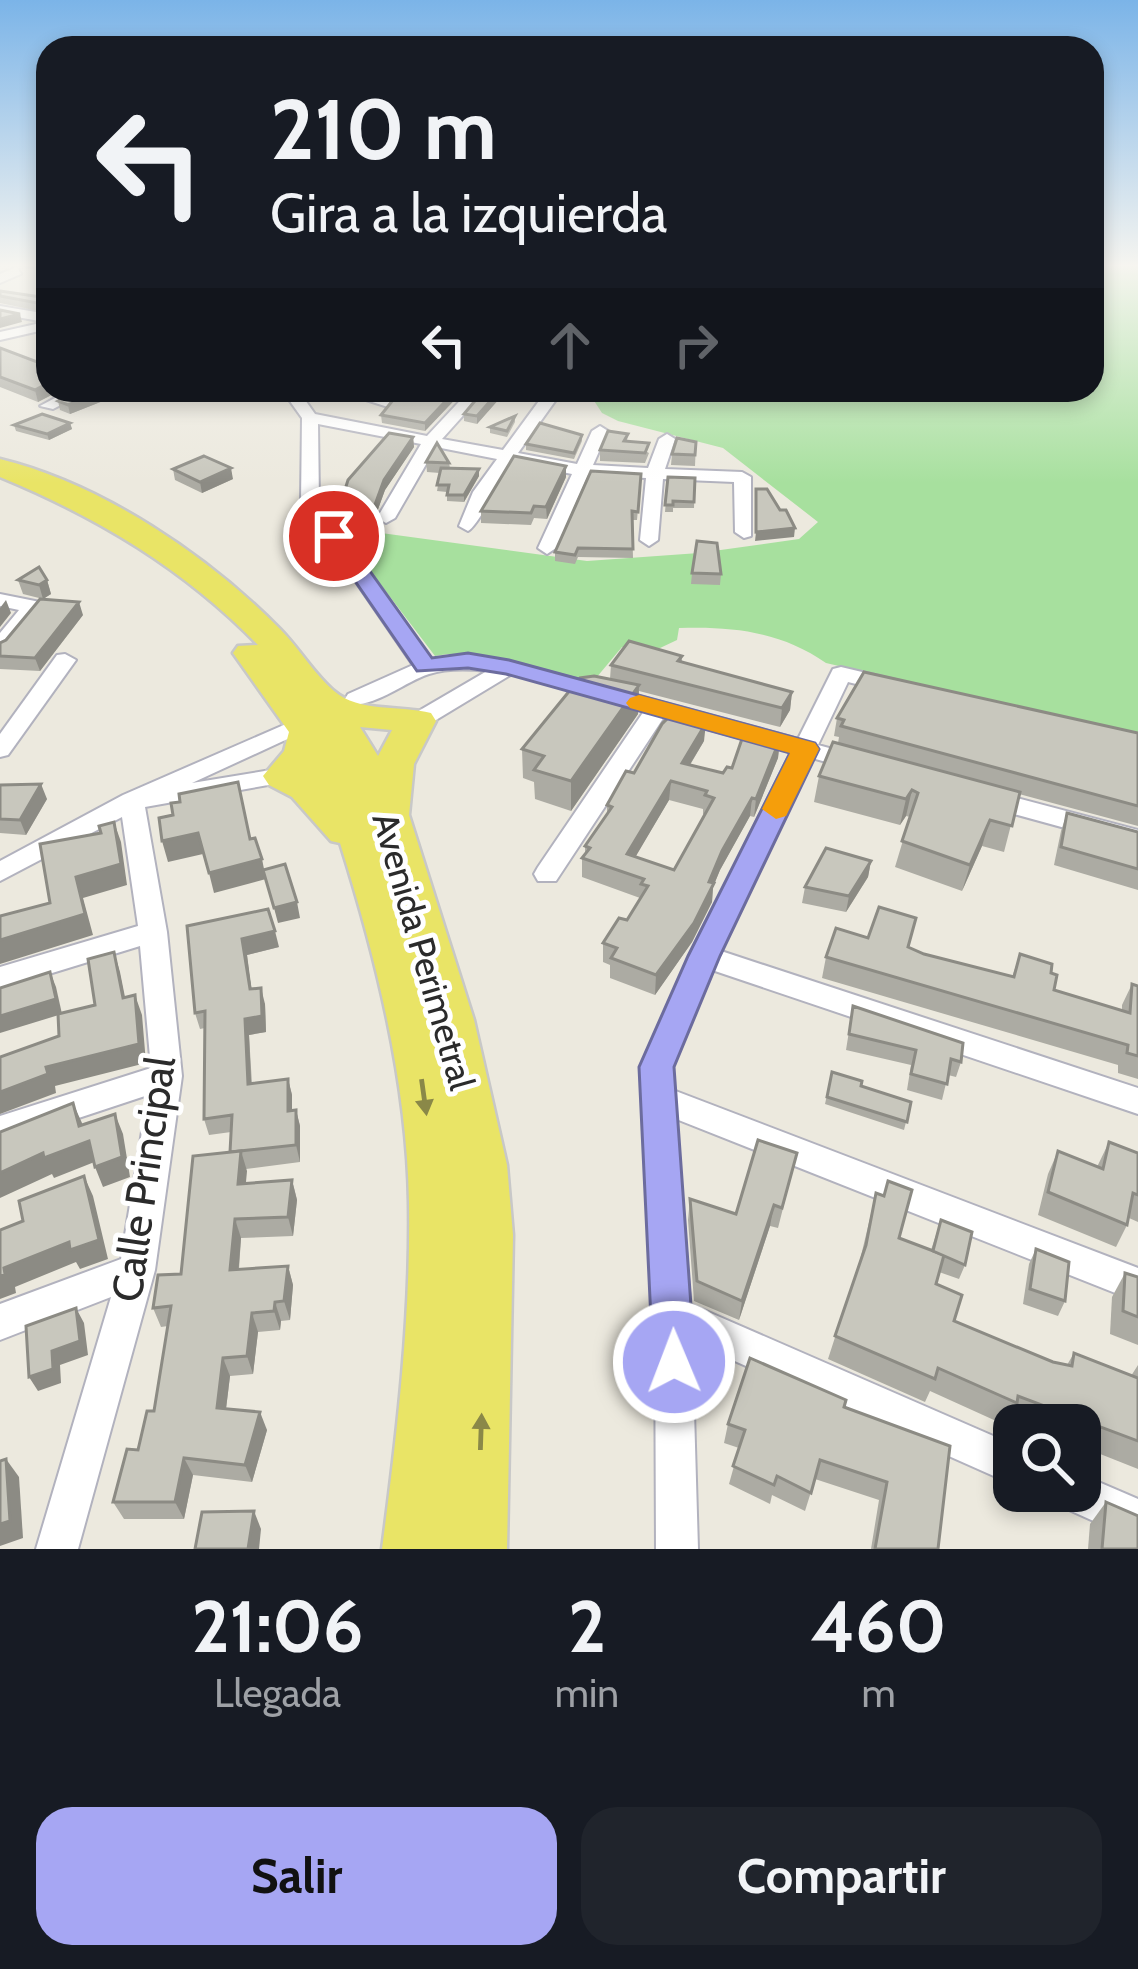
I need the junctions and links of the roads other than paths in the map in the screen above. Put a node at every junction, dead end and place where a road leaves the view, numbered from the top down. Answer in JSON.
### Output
{"nodes":[{"id":1,"x":0,"y":349,"type":"edge"},
{"id":2,"x":16,"y":356,"type":"edge"},
{"id":3,"x":56,"y":402,"type":"edge"},
{"id":4,"x":299,"y":402,"type":"edge"},
{"id":5,"x":467,"y":402,"type":"edge"},
{"id":6,"x":546,"y":402,"type":"edge"},
{"id":7,"x":48,"y":406,"type":"dead end"},
{"id":8,"x":310,"y":418,"type":"junction"},
{"id":9,"x":600,"y":431,"type":"dead end"},
{"id":10,"x":667,"y":439,"type":"dead end"},
{"id":11,"x":432,"y":440,"type":"junction"},
{"id":12,"x":506,"y":455,"type":"junction"},
{"id":13,"x":0,"y":466,"type":"edge"},
{"id":14,"x":580,"y":470,"type":"junction"},
{"id":15,"x":655,"y":473,"type":"junction"},
{"id":16,"x":0,"y":482,"type":"edge"},
{"id":17,"x":386,"y":518,"type":"dead end"},
{"id":18,"x":468,"y":526,"type":"dead end"},
{"id":19,"x":744,"y":532,"type":"dead end"},
{"id":20,"x":650,"y":540,"type":"dead end"},
{"id":21,"x":548,"y":548,"type":"dead end"},
{"id":22,"x":0,"y":600,"type":"edge"},
{"id":23,"x":0,"y":647,"type":"edge"},
{"id":24,"x":65,"y":660,"type":"dead end"},
{"id":25,"x":425,"y":666,"type":"junction"},
{"id":26,"x":509,"y":667,"type":"junction"},
{"id":27,"x":910,"y":690,"type":"edge"},
{"id":28,"x":658,"y":708,"type":"junction"},
{"id":29,"x":318,"y":716,"type":"junction"},
{"id":30,"x":418,"y":722,"type":"junction"},
{"id":31,"x":806,"y":749,"type":"junction"},
{"id":32,"x":0,"y":750,"type":"edge"},
{"id":33,"x":872,"y":767,"type":"edge"},
{"id":34,"x":283,"y":776,"type":"junction"},
{"id":35,"x":961,"y":791,"type":"edge"},
{"id":36,"x":132,"y":801,"type":"junction"},
{"id":37,"x":1138,"y":839,"type":"edge"},
{"id":38,"x":378,"y":842,"type":"junction"},
{"id":39,"x":0,"y":872,"type":"edge"},
{"id":40,"x":547,"y":874,"type":"dead end"},
{"id":41,"x":153,"y":932,"type":"junction"},
{"id":42,"x":704,"y":956,"type":"junction"},
{"id":43,"x":0,"y":978,"type":"edge"},
{"id":44,"x":166,"y":1076,"type":"junction"},
{"id":45,"x":658,"y":1098,"type":"junction"},
{"id":46,"x":1138,"y":1101,"type":"edge"},
{"id":47,"x":0,"y":1130,"type":"edge"},
{"id":48,"x":137,"y":1270,"type":"junction"},
{"id":49,"x":1138,"y":1285,"type":"edge"},
{"id":50,"x":674,"y":1315,"type":"junction"},
{"id":51,"x":0,"y":1322,"type":"edge"},
{"id":52,"x":993,"y":1456,"type":"edge"},
{"id":53,"x":1101,"y":1504,"type":"edge"},
{"id":54,"x":1138,"y":1520,"type":"edge"},
{"id":55,"x":55,"y":1547,"type":"edge"},
{"id":56,"x":416,"y":1549,"type":"edge"},
{"id":57,"x":473,"y":1549,"type":"edge"},
{"id":58,"x":677,"y":1549,"type":"edge"}],
"edges":[{"from":1,"to":2,"type":"street"},
{"from":3,"to":7,"type":"street"},
{"from":4,"to":8,"type":"street"},
{"from":5,"to":11,"type":"street"},
{"from":6,"to":12,"type":"street"},
{"from":8,"to":11,"type":"street"},
{"from":8,"to":25,"type":"street"},
{"from":9,"to":14,"type":"street"},
{"from":10,"to":15,"type":"street"},
{"from":11,"to":12,"type":"street"},
{"from":11,"to":17,"type":"street"},
{"from":12,"to":14,"type":"street"},
{"from":12,"to":18,"type":"street"},
{"from":13,"to":29,"type":"main road","name":"Avenida Perimetral"},
{"from":14,"to":15,"type":"street"},
{"from":14,"to":21,"type":"street"},
{"from":15,"to":19,"type":"street"},
{"from":15,"to":20,"type":"street"},
{"from":16,"to":29,"type":"main road","name":"Avenida Perimetral"},
{"from":22,"to":23,"type":"street"},
{"from":24,"to":32,"type":"street"},
{"from":25,"to":26,"type":"street"},
{"from":25,"to":29,"type":"street"},
{"from":26,"to":28,"type":"street"},
{"from":26,"to":30,"type":"street"},
{"from":27,"to":31,"type":"street"},
{"from":28,"to":31,"type":"street"},
{"from":28,"to":40,"type":"street"},
{"from":29,"to":30,"type":"main road"},
{"from":29,"to":34,"type":"main road"},
{"from":29,"to":36,"type":"street"},
{"from":29,"to":38,"type":"main road","name":"Avenida Perimetral"},
{"from":30,"to":38,"type":"main road"},
{"from":31,"to":33,"type":"street"},
{"from":31,"to":42,"type":"street"},
{"from":34,"to":36,"type":"street"},
{"from":34,"to":38,"type":"main road"},
{"from":35,"to":37,"type":"street"},
{"from":36,"to":39,"type":"street"},
{"from":36,"to":41,"type":"street","name":"Calle Principal"},
{"from":38,"to":56,"type":"main road","name":"Avenida Perimetral","one_way":true},
{"from":57,"to":38,"type":"main road","name":"Avenida Perimetral","one_way":true},
{"from":41,"to":43,"type":"street"},
{"from":41,"to":44,"type":"street","name":"Calle Principal"},
{"from":42,"to":45,"type":"street"},
{"from":42,"to":46,"type":"street"},
{"from":44,"to":47,"type":"street"},
{"from":44,"to":48,"type":"street","name":"Calle Principal"},
{"from":45,"to":49,"type":"street"},
{"from":45,"to":50,"type":"street"},
{"from":48,"to":51,"type":"street"},
{"from":48,"to":55,"type":"street","name":"Calle Principal"},
{"from":50,"to":52,"type":"street"},
{"from":50,"to":58,"type":"street"},
{"from":53,"to":54,"type":"street"}]}
